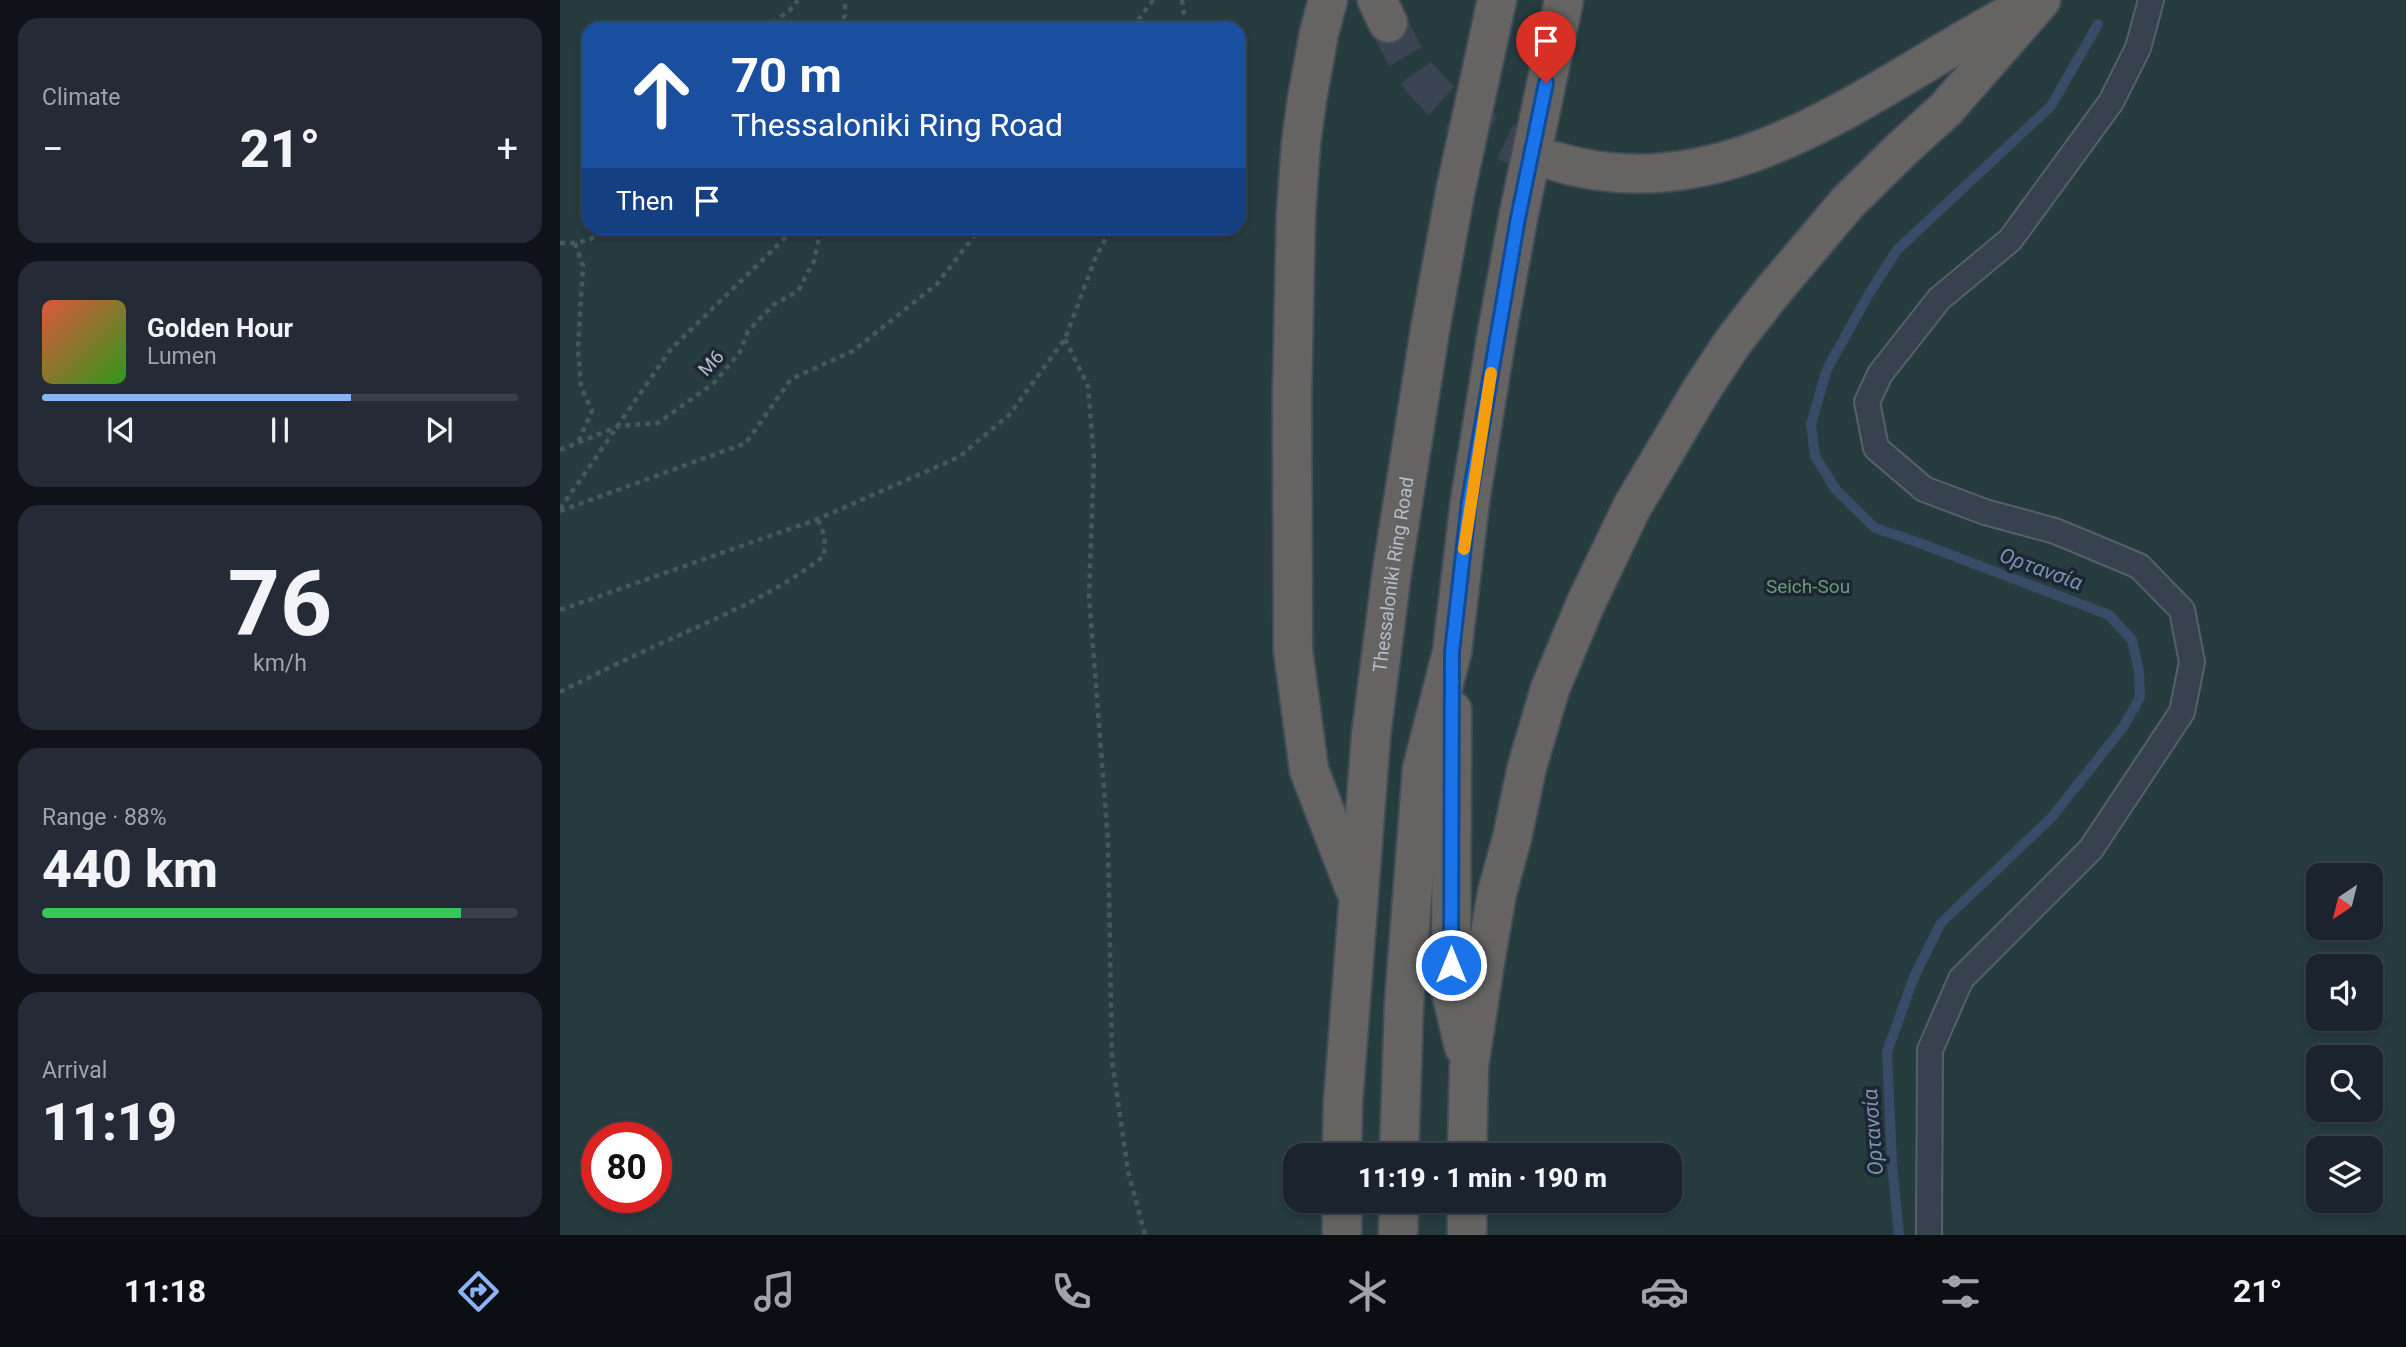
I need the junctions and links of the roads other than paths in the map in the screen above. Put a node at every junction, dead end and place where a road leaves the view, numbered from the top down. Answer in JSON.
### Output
{"nodes":[{"id":1,"x":1328,"y":0,"type":"edge"},
{"id":2,"x":1497,"y":0,"type":"edge"},
{"id":3,"x":1564,"y":0,"type":"edge"},
{"id":4,"x":2040,"y":0,"type":"edge"},
{"id":5,"x":2151,"y":0,"type":"edge"},
{"id":6,"x":1554,"y":161,"type":"tunnel mouth"},
{"id":7,"x":1452,"y":652,"type":"junction"},
{"id":8,"x":1357,"y":896,"type":"junction"},
{"id":9,"x":1469,"y":1066,"type":"junction"},
{"id":10,"x":1342,"y":1143,"type":"edge"},
{"id":11,"x":1399,"y":1143,"type":"edge"},
{"id":12,"x":1467,"y":1143,"type":"edge"},
{"id":13,"x":1342,"y":1213,"type":"edge"},
{"id":14,"x":1399,"y":1213,"type":"edge"},
{"id":15,"x":1467,"y":1213,"type":"edge"},
{"id":16,"x":1342,"y":1235,"type":"edge"},
{"id":17,"x":1398,"y":1235,"type":"edge"},
{"id":18,"x":1467,"y":1235,"type":"edge"},
{"id":19,"x":1929,"y":1235,"type":"edge"}],
"edges":[{"from":1,"to":8,"type":"highway"},
{"from":2,"to":8,"type":"highway","name":"Thessaloniki Ring Road"},
{"from":3,"to":7,"type":"highway"},
{"from":4,"to":6,"type":"highway"},
{"from":4,"to":9,"type":"highway"},
{"from":5,"to":19,"type":"street"},
{"from":7,"to":9,"type":"highway"},
{"from":7,"to":11,"type":"highway"},
{"from":8,"to":10,"type":"highway","name":"Thessaloniki Ring Road"},
{"from":9,"to":12,"type":"highway"},
{"from":13,"to":16,"type":"highway"},
{"from":14,"to":17,"type":"highway"},
{"from":15,"to":18,"type":"highway"}]}
